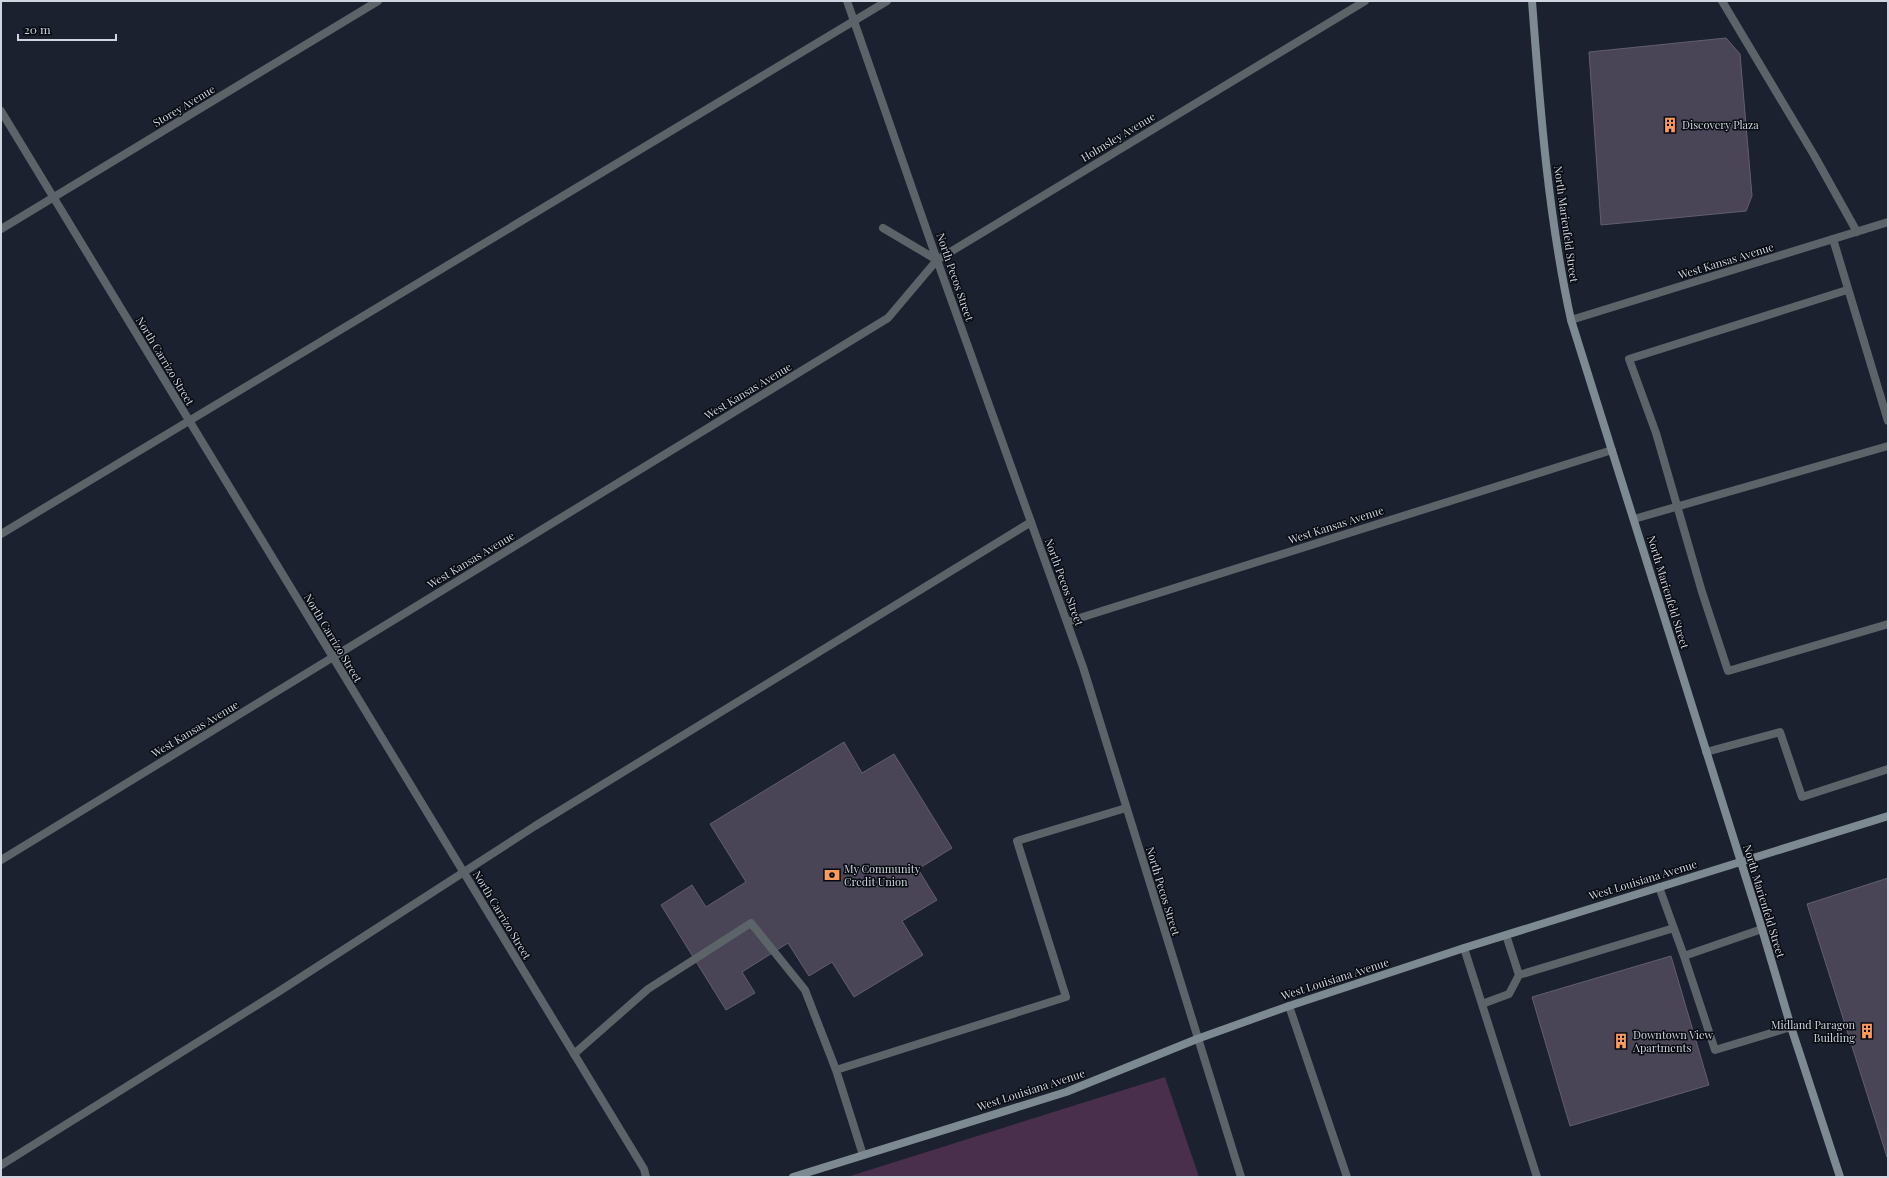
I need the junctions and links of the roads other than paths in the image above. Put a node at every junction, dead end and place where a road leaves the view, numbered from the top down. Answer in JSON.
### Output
{"nodes":[{"id":1,"x":378,"y":1,"type":"edge"},
{"id":2,"x":847,"y":1,"type":"edge"},
{"id":3,"x":887,"y":1,"type":"edge"},
{"id":4,"x":1365,"y":1,"type":"edge"},
{"id":5,"x":1532,"y":1,"type":"edge"},
{"id":6,"x":1722,"y":1,"type":"edge"},
{"id":7,"x":854,"y":21,"type":"junction"},
{"id":8,"x":1,"y":111,"type":"edge"},
{"id":9,"x":53,"y":198,"type":"junction"},
{"id":10,"x":1888,"y":222,"type":"edge"},
{"id":11,"x":883,"y":228,"type":"dead end"},
{"id":12,"x":1,"y":229,"type":"edge"},
{"id":13,"x":1857,"y":232,"type":"junction"},
{"id":14,"x":1832,"y":239,"type":"junction"},
{"id":15,"x":937,"y":260,"type":"junction"},
{"id":16,"x":1847,"y":290,"type":"junction"},
{"id":17,"x":1571,"y":320,"type":"junction"},
{"id":18,"x":1888,"y":421,"type":"edge"},
{"id":19,"x":189,"y":422,"type":"junction"},
{"id":20,"x":1888,"y":446,"type":"edge"},
{"id":21,"x":1612,"y":450,"type":"junction"},
{"id":22,"x":1678,"y":506,"type":"junction"},
{"id":23,"x":1634,"y":519,"type":"junction"},
{"id":24,"x":1031,"y":522,"type":"junction"},
{"id":25,"x":1,"y":534,"type":"edge"},
{"id":26,"x":1066,"y":622,"type":"junction"},
{"id":27,"x":1888,"y":624,"type":"edge"},
{"id":28,"x":332,"y":658,"type":"junction"},
{"id":29,"x":1706,"y":752,"type":"junction"},
{"id":30,"x":1888,"y":769,"type":"edge"},
{"id":31,"x":1126,"y":808,"type":"junction"},
{"id":32,"x":1888,"y":816,"type":"edge"},
{"id":33,"x":1,"y":860,"type":"edge"},
{"id":34,"x":1741,"y":861,"type":"junction"},
{"id":35,"x":463,"y":872,"type":"junction"},
{"id":36,"x":1660,"y":887,"type":"junction"},
{"id":37,"x":1674,"y":928,"type":"junction"},
{"id":38,"x":1762,"y":930,"type":"junction"},
{"id":39,"x":1506,"y":935,"type":"junction"},
{"id":40,"x":1464,"y":948,"type":"junction"},
{"id":41,"x":1684,"y":956,"type":"junction"},
{"id":42,"x":1520,"y":975,"type":"junction"},
{"id":43,"x":1482,"y":1004,"type":"junction"},
{"id":44,"x":1289,"y":1006,"type":"junction"},
{"id":45,"x":1791,"y":1027,"type":"junction"},
{"id":46,"x":1197,"y":1039,"type":"junction"},
{"id":47,"x":574,"y":1054,"type":"junction"},
{"id":48,"x":836,"y":1070,"type":"junction"},
{"id":49,"x":863,"y":1155,"type":"junction"},
{"id":50,"x":1,"y":1165,"type":"edge"},
{"id":51,"x":646,"y":1177,"type":"edge"},
{"id":52,"x":794,"y":1177,"type":"edge"},
{"id":53,"x":1240,"y":1177,"type":"edge"},
{"id":54,"x":1346,"y":1177,"type":"edge"},
{"id":55,"x":1537,"y":1177,"type":"edge"},
{"id":56,"x":1838,"y":1177,"type":"edge"}],
"edges":[{"from":1,"to":9,"type":"street","name":"Storey Avenue"},
{"from":2,"to":7,"type":"street","name":"North Pecos Street"},
{"from":3,"to":7,"type":"street"},
{"from":4,"to":15,"type":"street","name":"Holmsley Avenue"},
{"from":5,"to":17,"type":"street","name":"North Marienfeld Street"},
{"from":6,"to":13,"type":"street"},
{"from":7,"to":15,"type":"street","name":"North Pecos Street"},
{"from":7,"to":19,"type":"street"},
{"from":8,"to":9,"type":"street","name":"North Carrizo Street"},
{"from":9,"to":12,"type":"street","name":"Storey Avenue"},
{"from":9,"to":19,"type":"street","name":"North Carrizo Street"},
{"from":10,"to":13,"type":"street","name":"West Kansas Avenue"},
{"from":11,"to":15,"type":"street"},
{"from":13,"to":14,"type":"street","name":"West Kansas Avenue"},
{"from":14,"to":16,"type":"street"},
{"from":14,"to":17,"type":"street","name":"West Kansas Avenue"},
{"from":15,"to":24,"type":"street","name":"North Pecos Street"},
{"from":15,"to":28,"type":"street","name":"West Kansas Avenue"},
{"from":16,"to":18,"type":"street"},
{"from":16,"to":22,"type":"street"},
{"from":17,"to":21,"type":"street","name":"North Marienfeld Street"},
{"from":19,"to":25,"type":"street"},
{"from":19,"to":28,"type":"street","name":"North Carrizo Street"},
{"from":20,"to":22,"type":"street"},
{"from":21,"to":23,"type":"street","name":"North Marienfeld Street"},
{"from":21,"to":26,"type":"street","name":"West Kansas Avenue"},
{"from":22,"to":23,"type":"street"},
{"from":22,"to":27,"type":"street"},
{"from":23,"to":29,"type":"street","name":"North Marienfeld Street"},
{"from":24,"to":26,"type":"street","name":"North Pecos Street"},
{"from":24,"to":35,"type":"street"},
{"from":26,"to":31,"type":"street","name":"North Pecos Street"},
{"from":28,"to":33,"type":"street","name":"West Kansas Avenue"},
{"from":28,"to":35,"type":"street","name":"North Carrizo Street"},
{"from":29,"to":30,"type":"street"},
{"from":29,"to":34,"type":"street","name":"North Marienfeld Street"},
{"from":31,"to":46,"type":"street","name":"North Pecos Street"},
{"from":31,"to":48,"type":"street"},
{"from":32,"to":34,"type":"street","name":"West Louisiana Avenue"},
{"from":34,"to":36,"type":"street","name":"West Louisiana Avenue"},
{"from":34,"to":38,"type":"street","name":"North Marienfeld Street"},
{"from":35,"to":47,"type":"street","name":"North Carrizo Street"},
{"from":35,"to":50,"type":"street"},
{"from":36,"to":37,"type":"street"},
{"from":36,"to":39,"type":"street","name":"West Louisiana Avenue"},
{"from":37,"to":41,"type":"street"},
{"from":37,"to":42,"type":"street"},
{"from":38,"to":41,"type":"street"},
{"from":38,"to":45,"type":"street","name":"North Marienfeld Street"},
{"from":39,"to":40,"type":"street","name":"West Louisiana Avenue"},
{"from":39,"to":42,"type":"street"},
{"from":40,"to":43,"type":"street"},
{"from":40,"to":44,"type":"street","name":"West Louisiana Avenue"},
{"from":41,"to":45,"type":"street"},
{"from":42,"to":43,"type":"street"},
{"from":43,"to":55,"type":"street"},
{"from":44,"to":46,"type":"street","name":"West Louisiana Avenue"},
{"from":44,"to":54,"type":"street"},
{"from":45,"to":56,"type":"street","name":"North Marienfeld Street"},
{"from":46,"to":49,"type":"street","name":"West Louisiana Avenue"},
{"from":46,"to":53,"type":"street","name":"North Pecos Street"},
{"from":47,"to":48,"type":"street"},
{"from":47,"to":51,"type":"street","name":"North Carrizo Street"},
{"from":48,"to":49,"type":"street"},
{"from":49,"to":52,"type":"street","name":"West Louisiana Avenue"}]}
